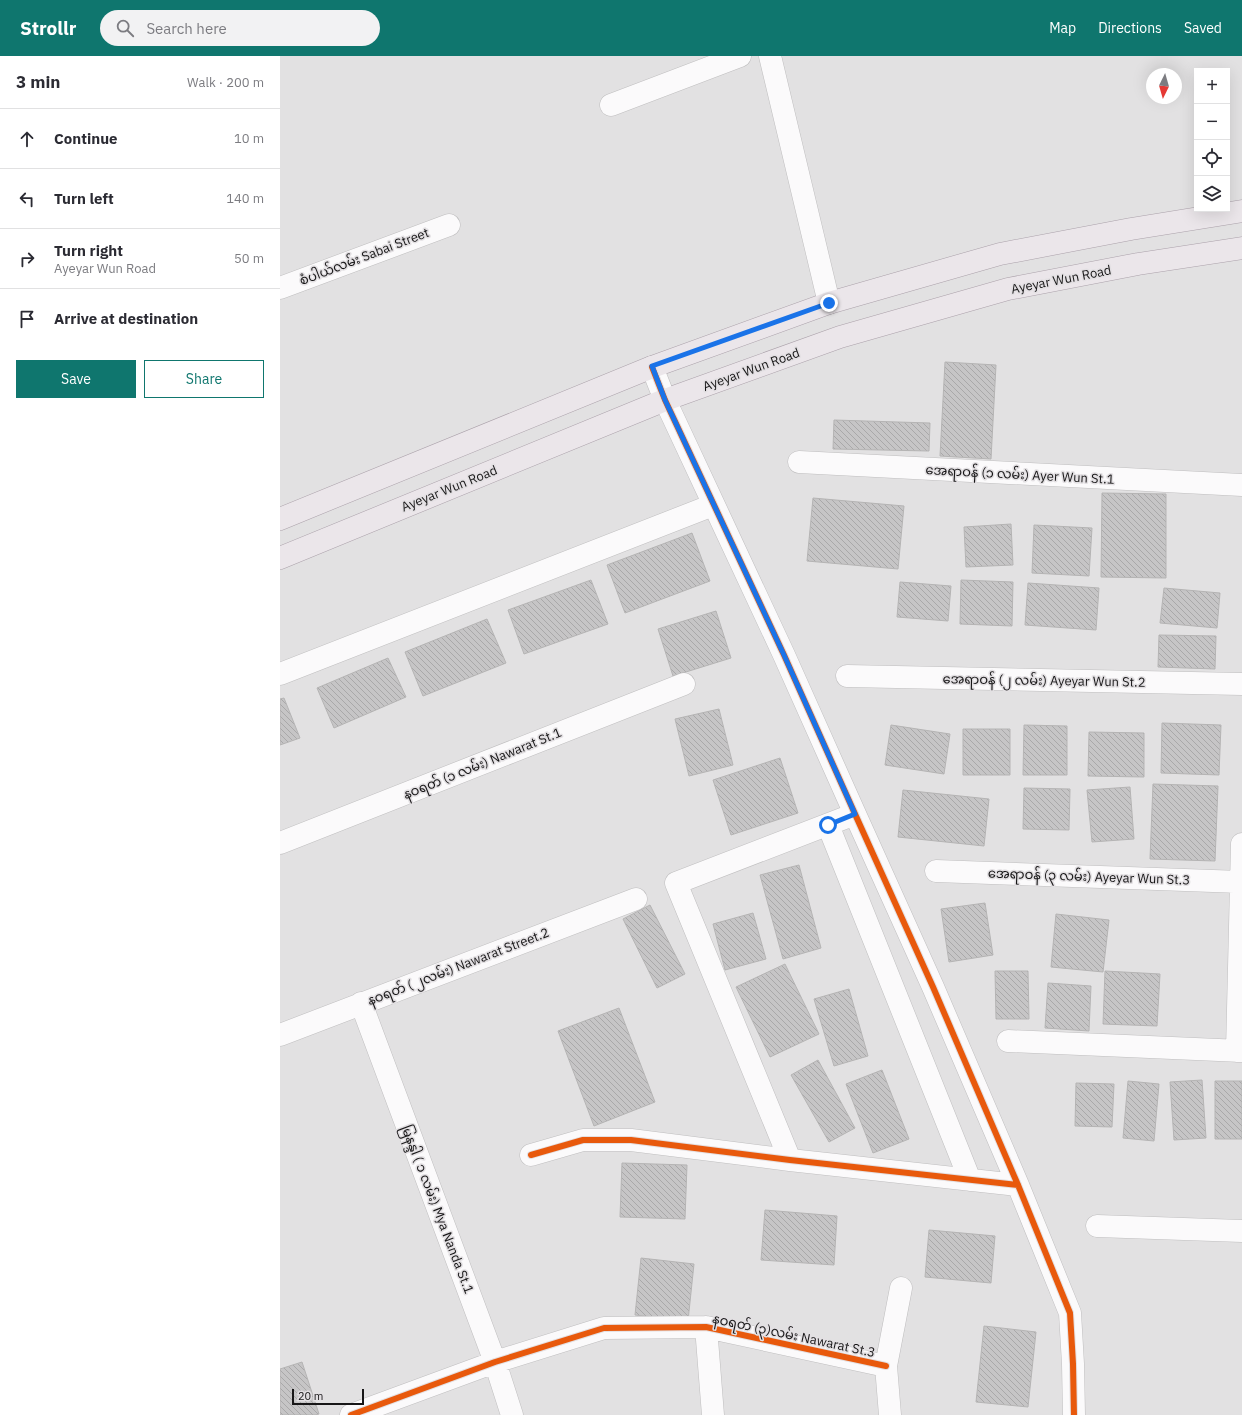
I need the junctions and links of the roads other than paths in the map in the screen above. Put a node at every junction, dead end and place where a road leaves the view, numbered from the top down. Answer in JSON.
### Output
{"nodes":[{"id":1,"x":740,"y":56,"type":"edge"},
{"id":2,"x":770,"y":56,"type":"edge"},
{"id":3,"x":611,"y":105,"type":"dead end"},
{"id":4,"x":1242,"y":211,"type":"edge"},
{"id":5,"x":449,"y":225,"type":"dead end"},
{"id":6,"x":1242,"y":248,"type":"edge"},
{"id":7,"x":280,"y":288,"type":"edge"},
{"id":8,"x":829,"y":303,"type":"junction"},
{"id":9,"x":652,"y":366,"type":"junction"},
{"id":10,"x":665,"y":400,"type":"junction"},
{"id":11,"x":799,"y":462,"type":"dead end"},
{"id":12,"x":1242,"y":485,"type":"edge"},
{"id":13,"x":713,"y":504,"type":"junction"},
{"id":14,"x":280,"y":519,"type":"edge"},
{"id":15,"x":280,"y":558,"type":"edge"},
{"id":16,"x":280,"y":674,"type":"edge"},
{"id":17,"x":847,"y":676,"type":"dead end"},
{"id":18,"x":684,"y":684,"type":"dead end"},
{"id":19,"x":1242,"y":684,"type":"edge"},
{"id":20,"x":855,"y":814,"type":"junction"},
{"id":21,"x":828,"y":825,"type":"junction"},
{"id":22,"x":280,"y":843,"type":"edge"},
{"id":23,"x":1242,"y":844,"type":"edge"},
{"id":24,"x":936,"y":870,"type":"dead end"},
{"id":25,"x":1241,"y":882,"type":"edge"},
{"id":26,"x":636,"y":899,"type":"dead end"},
{"id":27,"x":361,"y":1003,"type":"junction"},
{"id":28,"x":280,"y":1035,"type":"edge"},
{"id":29,"x":1008,"y":1041,"type":"dead end"},
{"id":30,"x":1240,"y":1051,"type":"edge"},
{"id":31,"x":531,"y":1155,"type":"dead end"},
{"id":32,"x":790,"y":1160,"type":"junction"},
{"id":33,"x":970,"y":1180,"type":"junction"},
{"id":34,"x":1018,"y":1185,"type":"junction"},
{"id":35,"x":1097,"y":1226,"type":"dead end"},
{"id":36,"x":1242,"y":1231,"type":"edge"},
{"id":37,"x":901,"y":1288,"type":"dead end"},
{"id":38,"x":706,"y":1327,"type":"junction"},
{"id":39,"x":495,"y":1362,"type":"junction"},
{"id":40,"x":886,"y":1366,"type":"junction"},
{"id":41,"x":351,"y":1415,"type":"edge"},
{"id":42,"x":512,"y":1415,"type":"edge"},
{"id":43,"x":713,"y":1415,"type":"edge"},
{"id":44,"x":890,"y":1415,"type":"edge"},
{"id":45,"x":1074,"y":1415,"type":"edge"}],
"edges":[{"from":1,"to":3,"type":"street"},
{"from":2,"to":8,"type":"street"},
{"from":4,"to":8,"type":"main road"},
{"from":5,"to":7,"type":"street","name":"စံပါယ်လမ်း Sabai Street"},
{"from":6,"to":10,"type":"main road","name":"Ayeyar Wun Road"},
{"from":8,"to":9,"type":"main road"},
{"from":9,"to":10,"type":"street"},
{"from":9,"to":14,"type":"main road"},
{"from":10,"to":13,"type":"street"},
{"from":10,"to":15,"type":"main road","name":"Ayeyar Wun Road"},
{"from":11,"to":12,"type":"street","name":"အေရာဝန် (၁ လမ်း) Ayer Wun St.1"},
{"from":13,"to":16,"type":"street"},
{"from":13,"to":20,"type":"street"},
{"from":17,"to":19,"type":"street","name":"အေရာဝန် (၂ လမ်း) Ayeyar Wun St.2"},
{"from":18,"to":22,"type":"street","name":"နဝရတ် (၁ လမ်း) Nawarat St.1"},
{"from":20,"to":21,"type":"street"},
{"from":20,"to":34,"type":"street"},
{"from":21,"to":32,"type":"street"},
{"from":21,"to":33,"type":"street"},
{"from":23,"to":25,"type":"street"},
{"from":24,"to":25,"type":"street","name":"အေရာဝန် (၃ လမ်း) Ayeyar Wun St.3"},
{"from":25,"to":30,"type":"street"},
{"from":26,"to":27,"type":"street","name":"နဝရတ် ( ၂လမ်း) Nawarat Street.2"},
{"from":27,"to":28,"type":"street","name":"နဝရတ် ( ၂လမ်း) Nawarat Street.2"},
{"from":27,"to":39,"type":"street","name":"မြနန္ဒါ ( ၁ လမ်း) Mya Nanda St.1"},
{"from":29,"to":30,"type":"street"},
{"from":31,"to":32,"type":"street"},
{"from":32,"to":33,"type":"street"},
{"from":33,"to":34,"type":"street"},
{"from":34,"to":45,"type":"street"},
{"from":35,"to":36,"type":"street"},
{"from":37,"to":40,"type":"street"},
{"from":38,"to":39,"type":"street","name":"နဝရတ် (၃)လမ်း Nawarat St.3"},
{"from":38,"to":40,"type":"street","name":"နဝရတ် (၃)လမ်း Nawarat St.3"},
{"from":38,"to":43,"type":"street"},
{"from":39,"to":41,"type":"street","name":"နဝရတ် (၃)လမ်း Nawarat St.3"},
{"from":39,"to":42,"type":"street","name":"မြနန္ဒါ ( ၁ လမ်း) Mya Nanda St.1"},
{"from":40,"to":44,"type":"street"}]}
